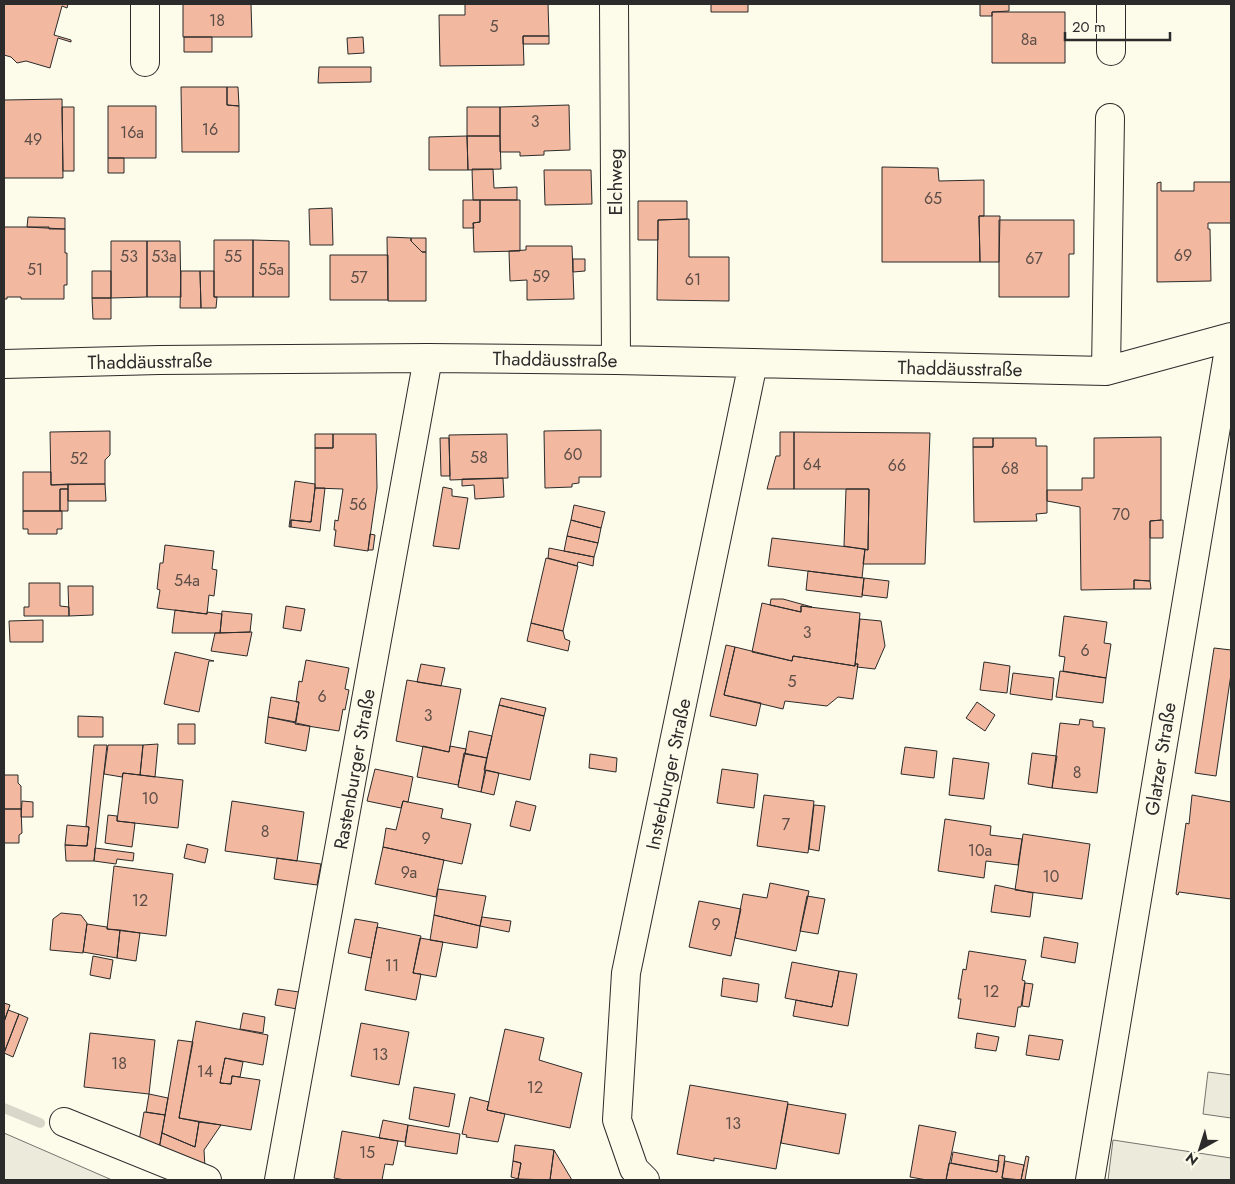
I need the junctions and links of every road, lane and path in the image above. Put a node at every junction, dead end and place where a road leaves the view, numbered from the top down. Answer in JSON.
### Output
{"nodes":[{"id":1,"x":145,"y":4,"type":"edge"},
{"id":2,"x":614,"y":4,"type":"edge"},
{"id":3,"x":1110,"y":4,"type":"edge"},
{"id":4,"x":1111,"y":52,"type":"dead end"},
{"id":5,"x":145,"y":62,"type":"dead end"},
{"id":6,"x":1110,"y":118,"type":"dead end"},
{"id":7,"x":1231,"y":337,"type":"edge"},
{"id":8,"x":428,"y":358,"type":"junction"},
{"id":9,"x":616,"y":360,"type":"junction"},
{"id":10,"x":753,"y":363,"type":"junction"},
{"id":11,"x":4,"y":364,"type":"edge"},
{"id":12,"x":1106,"y":371,"type":"junction"},
{"id":13,"x":64,"y":1122,"type":"dead end"},
{"id":14,"x":207,"y":1180,"type":"edge"},
{"id":15,"x":279,"y":1180,"type":"edge"},
{"id":16,"x":645,"y":1180,"type":"edge"},
{"id":17,"x":1090,"y":1180,"type":"edge"}],
"edges":[{"from":1,"to":5,"type":"street"},
{"from":2,"to":9,"type":"street","name":"Elchweg"},
{"from":3,"to":4,"type":"street"},
{"from":6,"to":12,"type":"street"},
{"from":7,"to":12,"type":"street","name":"Thaddäusstraße"},
{"from":7,"to":17,"type":"street","name":"Glatzer Straße"},
{"from":8,"to":9,"type":"street","name":"Thaddäusstraße"},
{"from":8,"to":11,"type":"street","name":"Thaddäusstraße"},
{"from":8,"to":15,"type":"street","name":"Rastenburger Straße"},
{"from":9,"to":10,"type":"street","name":"Thaddäusstraße"},
{"from":10,"to":12,"type":"street","name":"Thaddäusstraße"},
{"from":10,"to":16,"type":"street","name":"Insterburger Straße"},
{"from":13,"to":14,"type":"street"}]}
